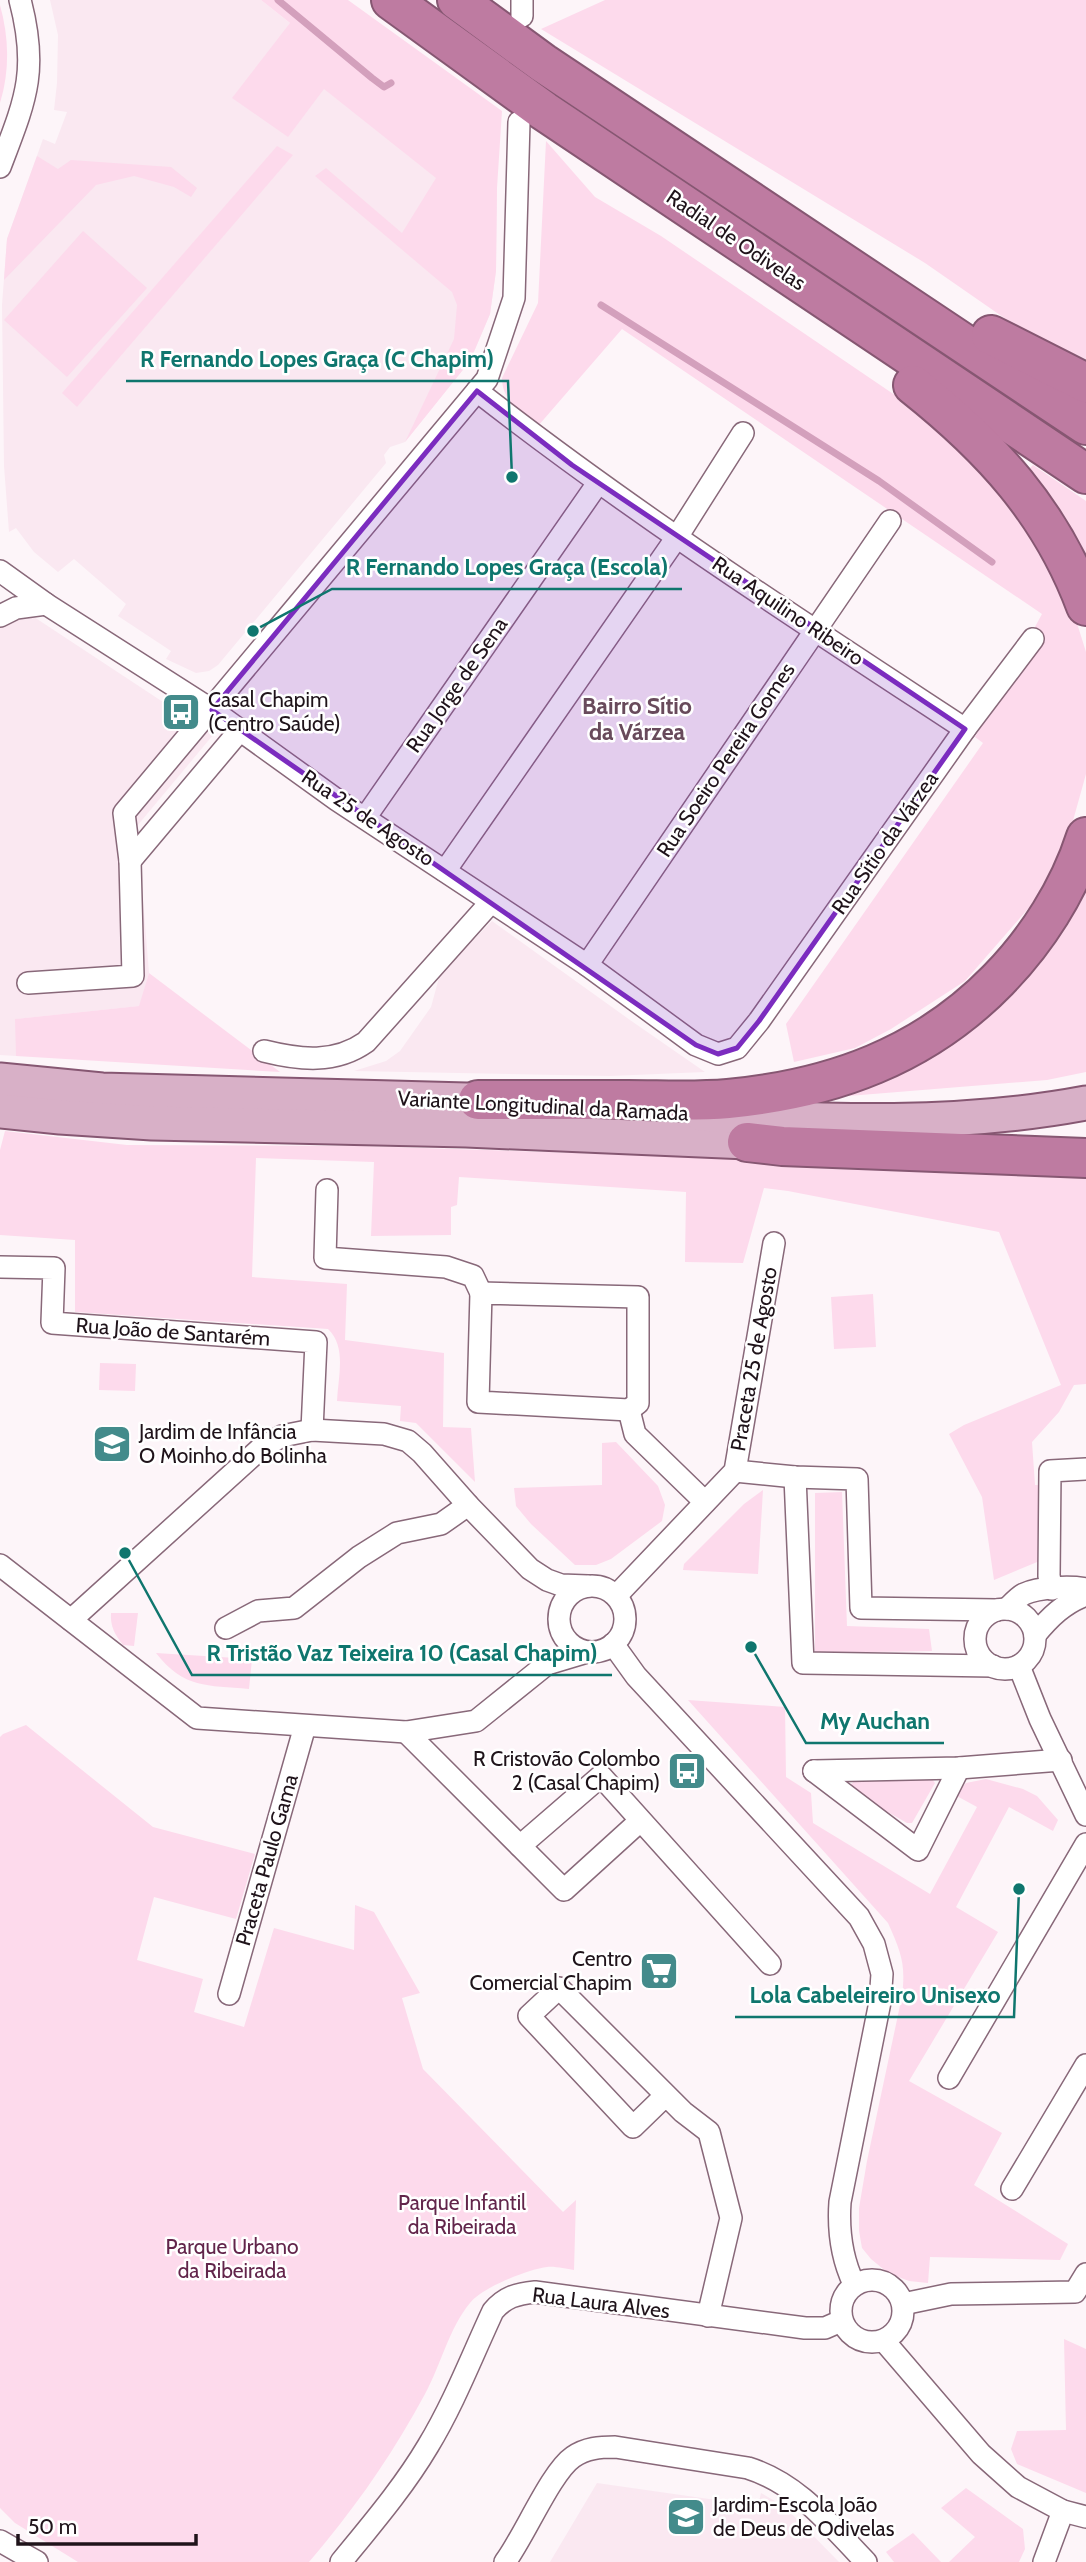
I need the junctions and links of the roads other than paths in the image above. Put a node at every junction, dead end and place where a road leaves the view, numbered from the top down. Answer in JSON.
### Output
{"nodes":[{"id":1,"x":20,"y":0,"type":"edge"},
{"id":2,"x":391,"y":0,"type":"edge"},
{"id":3,"x":457,"y":0,"type":"edge"},
{"id":4,"x":511,"y":14,"type":"edge"},
{"id":5,"x":531,"y":116,"type":"junction"},
{"id":6,"x":0,"y":167,"type":"edge"},
{"id":7,"x":1086,"y":383,"type":"edge"},
{"id":8,"x":477,"y":391,"type":"junction"},
{"id":9,"x":1086,"y":425,"type":"edge"},
{"id":10,"x":743,"y":433,"type":"dead end"},
{"id":11,"x":1086,"y":474,"type":"edge"},
{"id":12,"x":598,"y":483,"type":"junction"},
{"id":13,"x":890,"y":521,"type":"dead end"},
{"id":14,"x":677,"y":537,"type":"junction"},
{"id":15,"x":0,"y":571,"type":"edge"},
{"id":16,"x":46,"y":604,"type":"junction"},
{"id":17,"x":1086,"y":606,"type":"edge"},
{"id":18,"x":0,"y":616,"type":"edge"},
{"id":19,"x":815,"y":630,"type":"junction"},
{"id":20,"x":1033,"y":639,"type":"dead end"},
{"id":21,"x":212,"y":710,"type":"junction"},
{"id":22,"x":965,"y":729,"type":"junction"},
{"id":23,"x":241,"y":730,"type":"junction"},
{"id":24,"x":365,"y":818,"type":"junction"},
{"id":25,"x":1086,"y":837,"type":"edge"},
{"id":26,"x":130,"y":860,"type":"junction"},
{"id":27,"x":445,"y":871,"type":"junction"},
{"id":28,"x":491,"y":902,"type":"junction"},
{"id":29,"x":587,"y":965,"type":"junction"},
{"id":30,"x":28,"y":983,"type":"dead end"},
{"id":31,"x":737,"y":1048,"type":"joint"},
{"id":32,"x":264,"y":1051,"type":"dead end"},
{"id":33,"x":0,"y":1080,"type":"edge"},
{"id":34,"x":478,"y":1100,"type":"junction"},
{"id":35,"x":1086,"y":1103,"type":"edge"},
{"id":36,"x":0,"y":1111,"type":"edge"},
{"id":37,"x":1086,"y":1126,"type":"edge"},
{"id":38,"x":747,"y":1142,"type":"junction"},
{"id":39,"x":1086,"y":1158,"type":"edge"},
{"id":40,"x":327,"y":1190,"type":"dead end"},
{"id":41,"x":774,"y":1243,"type":"dead end"},
{"id":42,"x":0,"y":1267,"type":"edge"},
{"id":43,"x":481,"y":1293,"type":"junction"},
{"id":44,"x":629,"y":1410,"type":"junction"},
{"id":45,"x":312,"y":1430,"type":"junction"},
{"id":46,"x":1086,"y":1469,"type":"edge"},
{"id":47,"x":735,"y":1471,"type":"junction"},
{"id":48,"x":795,"y":1477,"type":"junction"},
{"id":49,"x":705,"y":1502,"type":"junction"},
{"id":50,"x":468,"y":1505,"type":"junction"},
{"id":51,"x":0,"y":1564,"type":"edge"},
{"id":52,"x":588,"y":1586,"type":"junction"},
{"id":53,"x":1052,"y":1589,"type":"junction"},
{"id":54,"x":1086,"y":1589,"type":"edge"},
{"id":55,"x":1086,"y":1595,"type":"edge"},
{"id":56,"x":616,"y":1596,"type":"junction"},
{"id":57,"x":1002,"y":1609,"type":"junction"},
{"id":58,"x":71,"y":1620,"type":"junction"},
{"id":59,"x":226,"y":1628,"type":"dead end"},
{"id":60,"x":1035,"y":1635,"type":"junction"},
{"id":61,"x":613,"y":1644,"type":"junction"},
{"id":62,"x":587,"y":1652,"type":"junction"},
{"id":63,"x":1019,"y":1666,"type":"junction"},
{"id":64,"x":993,"y":1667,"type":"junction"},
{"id":65,"x":305,"y":1726,"type":"junction"},
{"id":66,"x":406,"y":1732,"type":"junction"},
{"id":67,"x":1061,"y":1760,"type":"junction"},
{"id":68,"x":959,"y":1768,"type":"junction"},
{"id":69,"x":1086,"y":1815,"type":"edge"},
{"id":70,"x":640,"y":1821,"type":"junction"},
{"id":71,"x":1086,"y":1844,"type":"edge"},
{"id":72,"x":520,"y":1846,"type":"junction"},
{"id":73,"x":770,"y":1964,"type":"dead end"},
{"id":74,"x":229,"y":1994,"type":"dead end"},
{"id":75,"x":1086,"y":2065,"type":"edge"},
{"id":76,"x":949,"y":2078,"type":"dead end"},
{"id":77,"x":666,"y":2095,"type":"junction"},
{"id":78,"x":1012,"y":2189,"type":"dead end"},
{"id":79,"x":1086,"y":2274,"type":"edge"},
{"id":80,"x":854,"y":2284,"type":"junction"},
{"id":81,"x":904,"y":2304,"type":"junction"},
{"id":82,"x":708,"y":2316,"type":"junction"},
{"id":83,"x":841,"y":2321,"type":"junction"},
{"id":84,"x":884,"y":2341,"type":"junction"},
{"id":85,"x":1063,"y":2511,"type":"junction"},
{"id":86,"x":1086,"y":2516,"type":"edge"},
{"id":87,"x":0,"y":2542,"type":"edge"},
{"id":88,"x":34,"y":2561,"type":"edge"},
{"id":89,"x":341,"y":2562,"type":"edge"},
{"id":90,"x":505,"y":2562,"type":"edge"},
{"id":91,"x":866,"y":2562,"type":"edge"},
{"id":92,"x":1044,"y":2562,"type":"edge"}],
"edges":[{"from":1,"to":6,"type":"street"},
{"from":2,"to":5,"type":"highway","name":"Radial de Odivelas"},
{"from":3,"to":4,"type":"highway","name":"Radial de Odivelas"},
{"from":4,"to":7,"type":"highway"},
{"from":4,"to":9,"type":"highway","name":"Radial de Odivelas"},
{"from":5,"to":8,"type":"street"},
{"from":5,"to":11,"type":"highway","name":"Radial de Odivelas"},
{"from":5,"to":17,"type":"highway"},
{"from":8,"to":12,"type":"street","name":"Rua Aquilino Ribeiro"},
{"from":8,"to":21,"type":"street"},
{"from":10,"to":14,"type":"street"},
{"from":12,"to":14,"type":"street","name":"Rua Aquilino Ribeiro"},
{"from":12,"to":24,"type":"street","name":"Rua Jorge de Sena"},
{"from":13,"to":19,"type":"street","name":"Rua Soeiro Pereira Gomes"},
{"from":14,"to":19,"type":"street","name":"Rua Aquilino Ribeiro"},
{"from":14,"to":27,"type":"street"},
{"from":15,"to":16,"type":"street","name":"Rua 25 de Agosto"},
{"from":16,"to":18,"type":"street"},
{"from":16,"to":21,"type":"street","name":"Rua 25 de Agosto"},
{"from":19,"to":22,"type":"street","name":"Rua Aquilino Ribeiro"},
{"from":19,"to":29,"type":"street","name":"Rua Soeiro Pereira Gomes"},
{"from":20,"to":22,"type":"street","name":"Rua Sítio da Várzea"},
{"from":21,"to":23,"type":"street","name":"Rua 25 de Agosto"},
{"from":21,"to":26,"type":"street"},
{"from":22,"to":31,"type":"street","name":"Rua Sítio da Várzea"},
{"from":23,"to":24,"type":"street","name":"Rua 25 de Agosto"},
{"from":23,"to":26,"type":"street"},
{"from":24,"to":27,"type":"street","name":"Rua 25 de Agosto"},
{"from":25,"to":34,"type":"highway"},
{"from":26,"to":30,"type":"street"},
{"from":27,"to":28,"type":"street","name":"Rua 25 de Agosto"},
{"from":28,"to":29,"type":"street","name":"Rua 25 de Agosto"},
{"from":28,"to":32,"type":"street"},
{"from":29,"to":31,"type":"street","name":"Rua 25 de Agosto"},
{"from":33,"to":34,"type":"main road","name":"Variante Longitudinal da Ramada"},
{"from":34,"to":35,"type":"main road","name":"Variante Longitudinal da Ramada"},
{"from":36,"to":38,"type":"main road","name":"Variante Longitudinal da Ramada"},
{"from":37,"to":38,"type":"main road","name":"Variante Longitudinal da Ramada"},
{"from":38,"to":39,"type":"highway"},
{"from":40,"to":43,"type":"street"},
{"from":41,"to":47,"type":"street","name":"Praceta 25 de Agosto"},
{"from":42,"to":45,"type":"street","name":"Rua João de Santarém"},
{"from":43,"to":44,"type":"street"},
{"from":43,"to":44,"type":"street"},
{"from":44,"to":49,"type":"street"},
{"from":45,"to":50,"type":"street"},
{"from":45,"to":58,"type":"street"},
{"from":46,"to":53,"type":"street"},
{"from":47,"to":48,"type":"street"},
{"from":47,"to":49,"type":"street","name":"Praceta 25 de Agosto"},
{"from":48,"to":57,"type":"street"},
{"from":48,"to":64,"type":"street"},
{"from":49,"to":56,"type":"street","name":"Praceta 25 de Agosto"},
{"from":50,"to":52,"type":"street"},
{"from":50,"to":59,"type":"street"},
{"from":51,"to":58,"type":"street"},
{"from":52,"to":56,"type":"street"},
{"from":52,"to":62,"type":"street"},
{"from":53,"to":54,"type":"street"},
{"from":53,"to":57,"type":"street"},
{"from":55,"to":60,"type":"street"},
{"from":56,"to":61,"type":"street"},
{"from":57,"to":60,"type":"street"},
{"from":57,"to":64,"type":"street"},
{"from":58,"to":65,"type":"street"},
{"from":60,"to":63,"type":"street"},
{"from":61,"to":62,"type":"street"},
{"from":61,"to":80,"type":"street"},
{"from":62,"to":66,"type":"street"},
{"from":63,"to":64,"type":"street"},
{"from":63,"to":67,"type":"street"},
{"from":65,"to":66,"type":"street"},
{"from":65,"to":74,"type":"street","name":"Praceta Paulo Gama"},
{"from":66,"to":72,"type":"street"},
{"from":67,"to":68,"type":"street"},
{"from":67,"to":69,"type":"street"},
{"from":68,"to":68,"type":"street"},
{"from":70,"to":72,"type":"street"},
{"from":70,"to":72,"type":"street"},
{"from":70,"to":73,"type":"street"},
{"from":71,"to":76,"type":"street"},
{"from":75,"to":78,"type":"street"},
{"from":77,"to":77,"type":"street"},
{"from":77,"to":82,"type":"street"},
{"from":79,"to":81,"type":"street"},
{"from":80,"to":81,"type":"street"},
{"from":80,"to":83,"type":"street"},
{"from":81,"to":84,"type":"street"},
{"from":82,"to":83,"type":"street","name":"Rua Laura Alves"},
{"from":82,"to":89,"type":"street","name":"Rua Laura Alves"},
{"from":83,"to":84,"type":"street"},
{"from":84,"to":85,"type":"street"},
{"from":85,"to":86,"type":"street"},
{"from":85,"to":92,"type":"street"},
{"from":87,"to":88,"type":"street"},
{"from":90,"to":91,"type":"street"}]}
